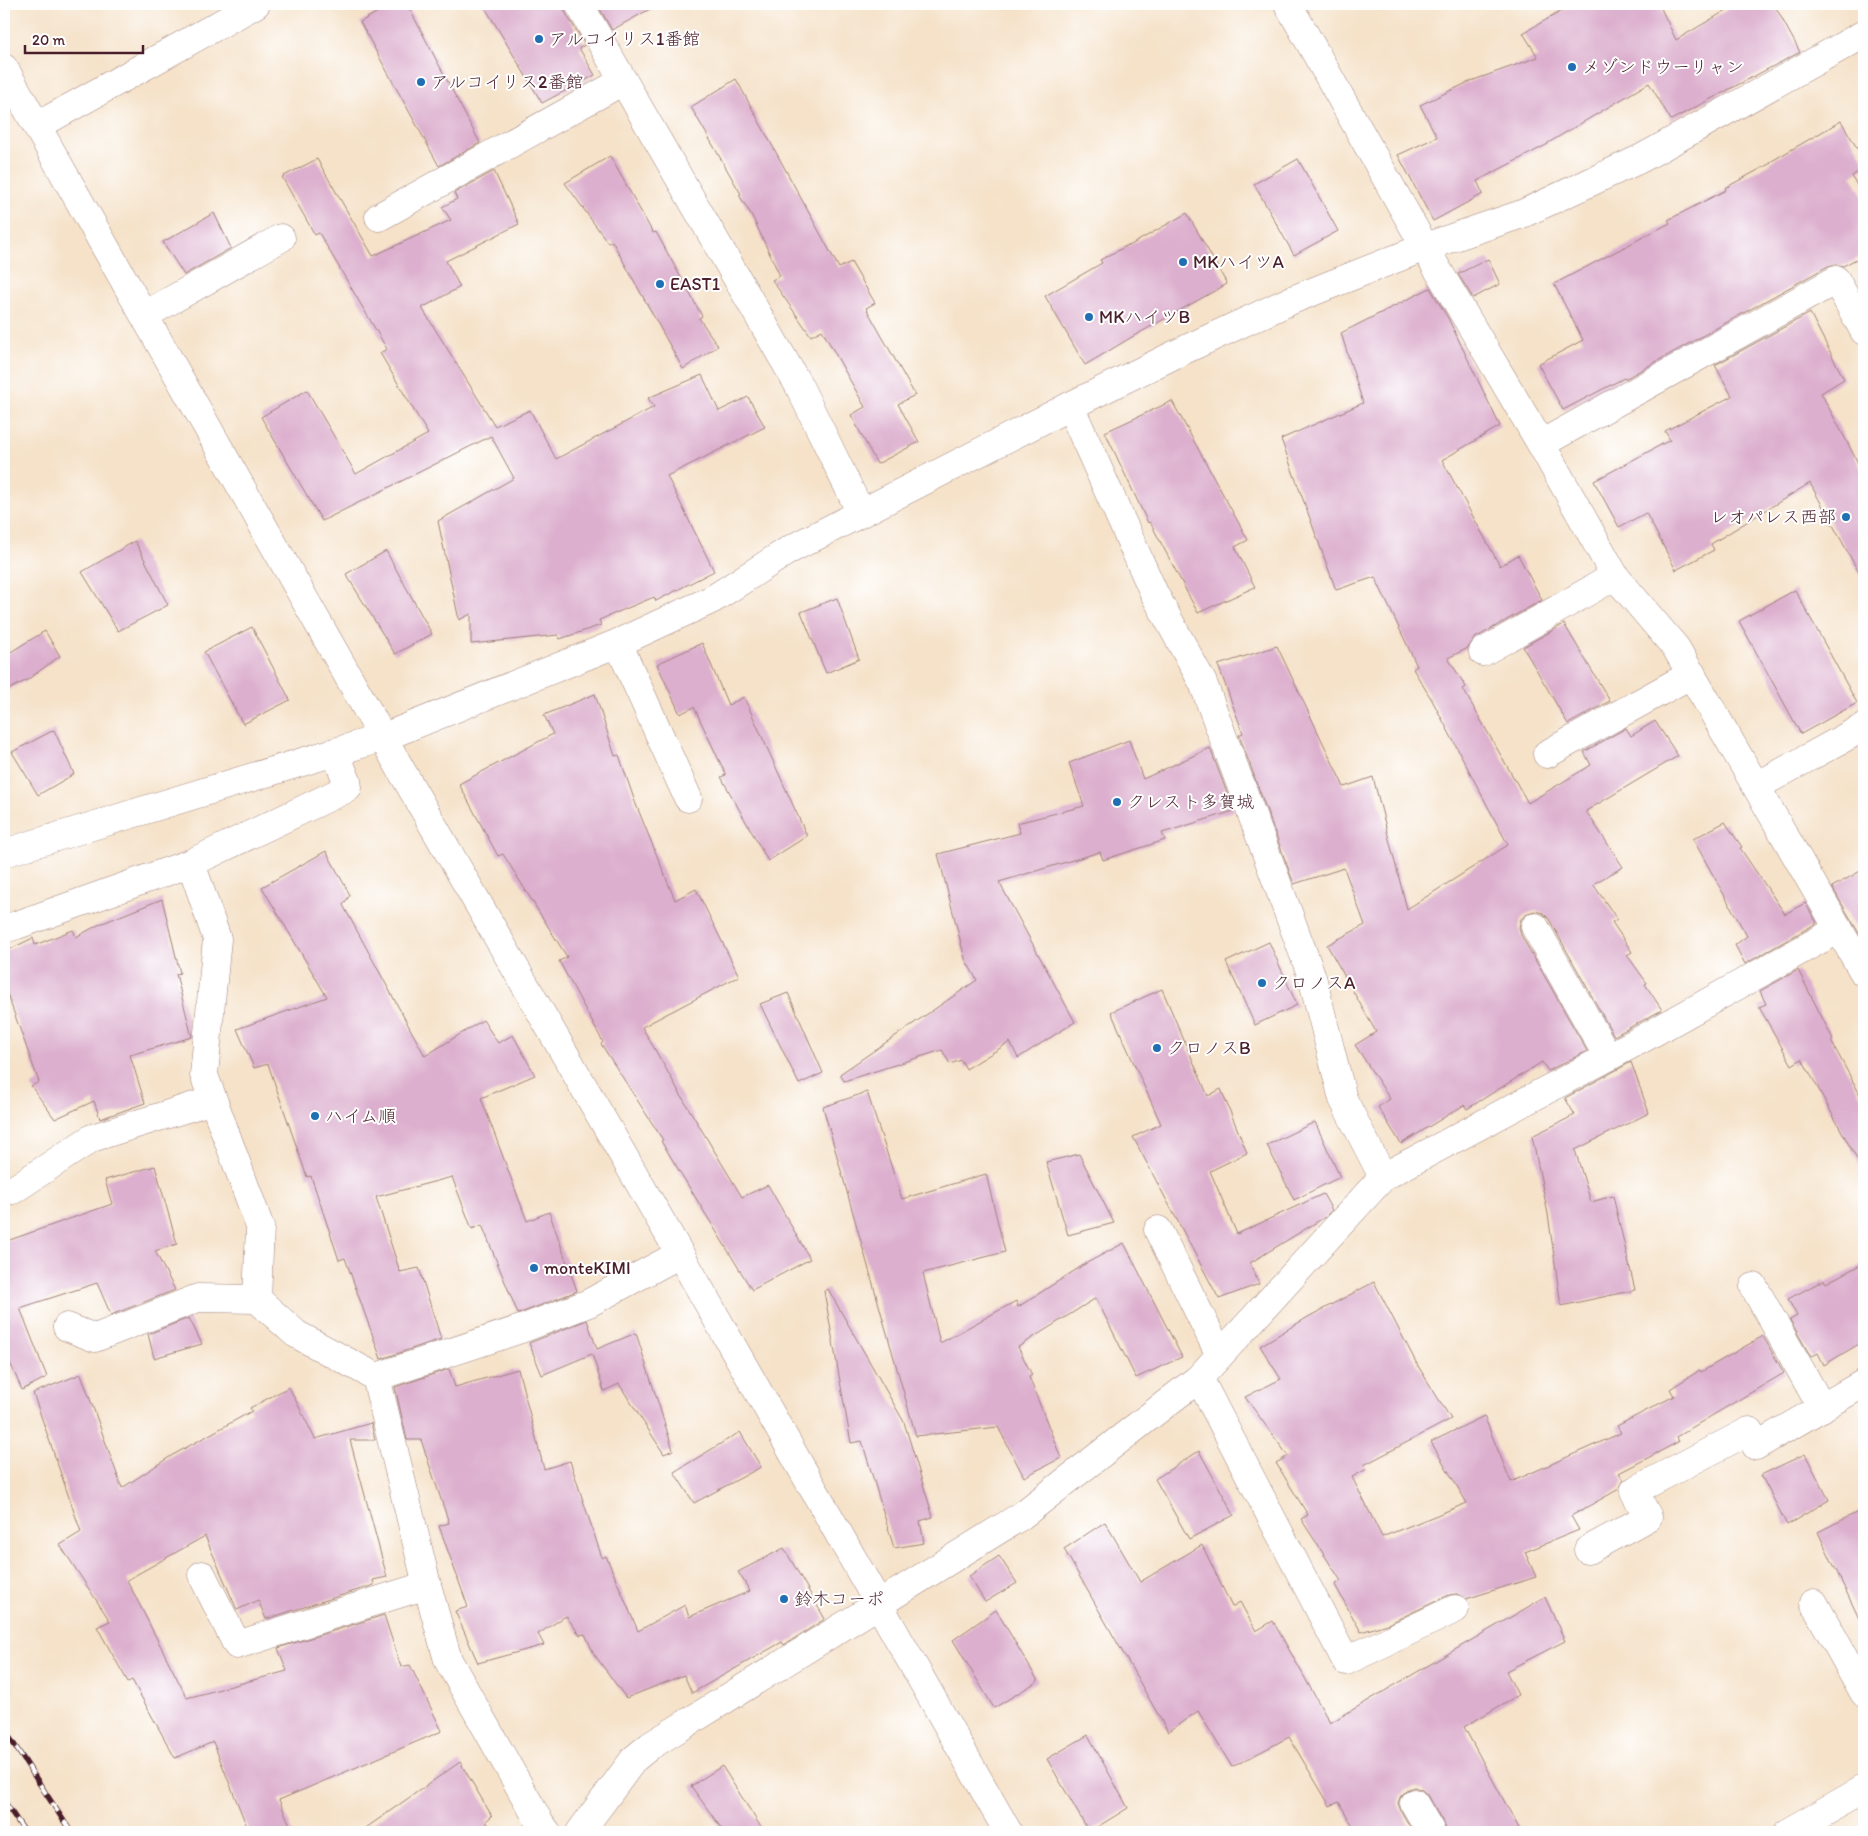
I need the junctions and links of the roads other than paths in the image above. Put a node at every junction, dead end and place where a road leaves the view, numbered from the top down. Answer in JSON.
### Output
{"nodes":[{"id":1,"x":256,"y":4,"type":"edge"},
{"id":2,"x":579,"y":4,"type":"edge"},
{"id":3,"x":1288,"y":4,"type":"edge"},
{"id":4,"x":1864,"y":34,"type":"edge"},
{"id":5,"x":4,"y":68,"type":"edge"},
{"id":6,"x":624,"y":81,"type":"junction"},
{"id":7,"x":37,"y":126,"type":"junction"},
{"id":8,"x":379,"y":217,"type":"dead end"},
{"id":9,"x":281,"y":238,"type":"dead end"},
{"id":10,"x":1425,"y":248,"type":"junction"},
{"id":11,"x":145,"y":315,"type":"junction"},
{"id":12,"x":1864,"y":331,"type":"edge"},
{"id":13,"x":1070,"y":406,"type":"junction"},
{"id":14,"x":1540,"y":444,"type":"junction"},
{"id":15,"x":861,"y":513,"type":"junction"},
{"id":16,"x":1615,"y":576,"type":"junction"},
{"id":17,"x":618,"y":643,"type":"junction"},
{"id":18,"x":1483,"y":652,"type":"dead end"},
{"id":19,"x":1692,"y":674,"type":"junction"},
{"id":20,"x":1864,"y":727,"type":"edge"},
{"id":21,"x":384,"y":737,"type":"junction"},
{"id":22,"x":335,"y":752,"type":"junction"},
{"id":23,"x":1548,"y":754,"type":"dead end"},
{"id":24,"x":1757,"y":786,"type":"junction"},
{"id":25,"x":688,"y":798,"type":"dead end"},
{"id":26,"x":4,"y":853,"type":"edge"},
{"id":27,"x":191,"y":863,"type":"junction"},
{"id":28,"x":1534,"y":926,"type":"dead end"},
{"id":29,"x":4,"y":928,"type":"edge"},
{"id":30,"x":1839,"y":929,"type":"junction"},
{"id":31,"x":1863,"y":968,"type":"edge"},
{"id":32,"x":1608,"y":1058,"type":"junction"},
{"id":33,"x":213,"y":1100,"type":"junction"},
{"id":34,"x":1383,"y":1177,"type":"junction"},
{"id":35,"x":13,"y":1190,"type":"dead end"},
{"id":36,"x":1158,"y":1230,"type":"dead end"},
{"id":37,"x":680,"y":1254,"type":"junction"},
{"id":38,"x":1754,"y":1287,"type":"dead end"},
{"id":39,"x":257,"y":1299,"type":"junction"},
{"id":40,"x":67,"y":1327,"type":"dead end"},
{"id":41,"x":1220,"y":1355,"type":"junction"},
{"id":42,"x":376,"y":1377,"type":"junction"},
{"id":43,"x":1199,"y":1378,"type":"junction"},
{"id":44,"x":1864,"y":1383,"type":"edge"},
{"id":45,"x":1822,"y":1408,"type":"junction"},
{"id":46,"x":1588,"y":1550,"type":"dead end"},
{"id":47,"x":202,"y":1575,"type":"dead end"},
{"id":48,"x":427,"y":1585,"type":"junction"},
{"id":49,"x":1814,"y":1603,"type":"dead end"},
{"id":50,"x":878,"y":1604,"type":"junction"},
{"id":51,"x":1455,"y":1609,"type":"dead end"},
{"id":52,"x":1864,"y":1693,"type":"edge"},
{"id":53,"x":1864,"y":1789,"type":"edge"},
{"id":54,"x":1414,"y":1803,"type":"dead end"},
{"id":55,"x":547,"y":1832,"type":"edge"},
{"id":56,"x":580,"y":1832,"type":"edge"},
{"id":57,"x":1008,"y":1832,"type":"edge"},
{"id":58,"x":1431,"y":1832,"type":"edge"},
{"id":59,"x":1788,"y":1832,"type":"edge"}],
"edges":[{"from":1,"to":7,"type":"street"},
{"from":2,"to":6,"type":"street"},
{"from":3,"to":10,"type":"street"},
{"from":4,"to":10,"type":"street"},
{"from":5,"to":7,"type":"street"},
{"from":6,"to":8,"type":"street"},
{"from":6,"to":15,"type":"street"},
{"from":7,"to":11,"type":"street"},
{"from":9,"to":11,"type":"street"},
{"from":10,"to":13,"type":"street"},
{"from":10,"to":14,"type":"street"},
{"from":11,"to":21,"type":"street"},
{"from":12,"to":14,"type":"street"},
{"from":13,"to":15,"type":"street"},
{"from":13,"to":34,"type":"street"},
{"from":14,"to":16,"type":"street"},
{"from":15,"to":17,"type":"street"},
{"from":16,"to":18,"type":"street"},
{"from":16,"to":19,"type":"street"},
{"from":17,"to":21,"type":"street"},
{"from":17,"to":25,"type":"street"},
{"from":19,"to":23,"type":"street"},
{"from":19,"to":24,"type":"street"},
{"from":20,"to":24,"type":"street"},
{"from":21,"to":22,"type":"street"},
{"from":21,"to":37,"type":"street"},
{"from":22,"to":26,"type":"street"},
{"from":22,"to":27,"type":"street"},
{"from":24,"to":30,"type":"street"},
{"from":27,"to":29,"type":"street"},
{"from":27,"to":33,"type":"street"},
{"from":28,"to":32,"type":"street"},
{"from":30,"to":31,"type":"street"},
{"from":30,"to":32,"type":"street"},
{"from":32,"to":34,"type":"street"},
{"from":33,"to":35,"type":"street"},
{"from":33,"to":39,"type":"street"},
{"from":34,"to":41,"type":"street"},
{"from":36,"to":41,"type":"street"},
{"from":37,"to":42,"type":"street"},
{"from":37,"to":50,"type":"street"},
{"from":38,"to":45,"type":"street"},
{"from":39,"to":40,"type":"street"},
{"from":39,"to":42,"type":"street"},
{"from":41,"to":43,"type":"street"},
{"from":42,"to":48,"type":"street"},
{"from":43,"to":50,"type":"street"},
{"from":43,"to":51,"type":"street"},
{"from":44,"to":45,"type":"street"},
{"from":45,"to":46,"type":"street"},
{"from":47,"to":48,"type":"street"},
{"from":48,"to":55,"type":"street"},
{"from":49,"to":52,"type":"street"},
{"from":50,"to":56,"type":"street"},
{"from":50,"to":57,"type":"street"},
{"from":53,"to":59,"type":"street"},
{"from":54,"to":58,"type":"street"}]}
